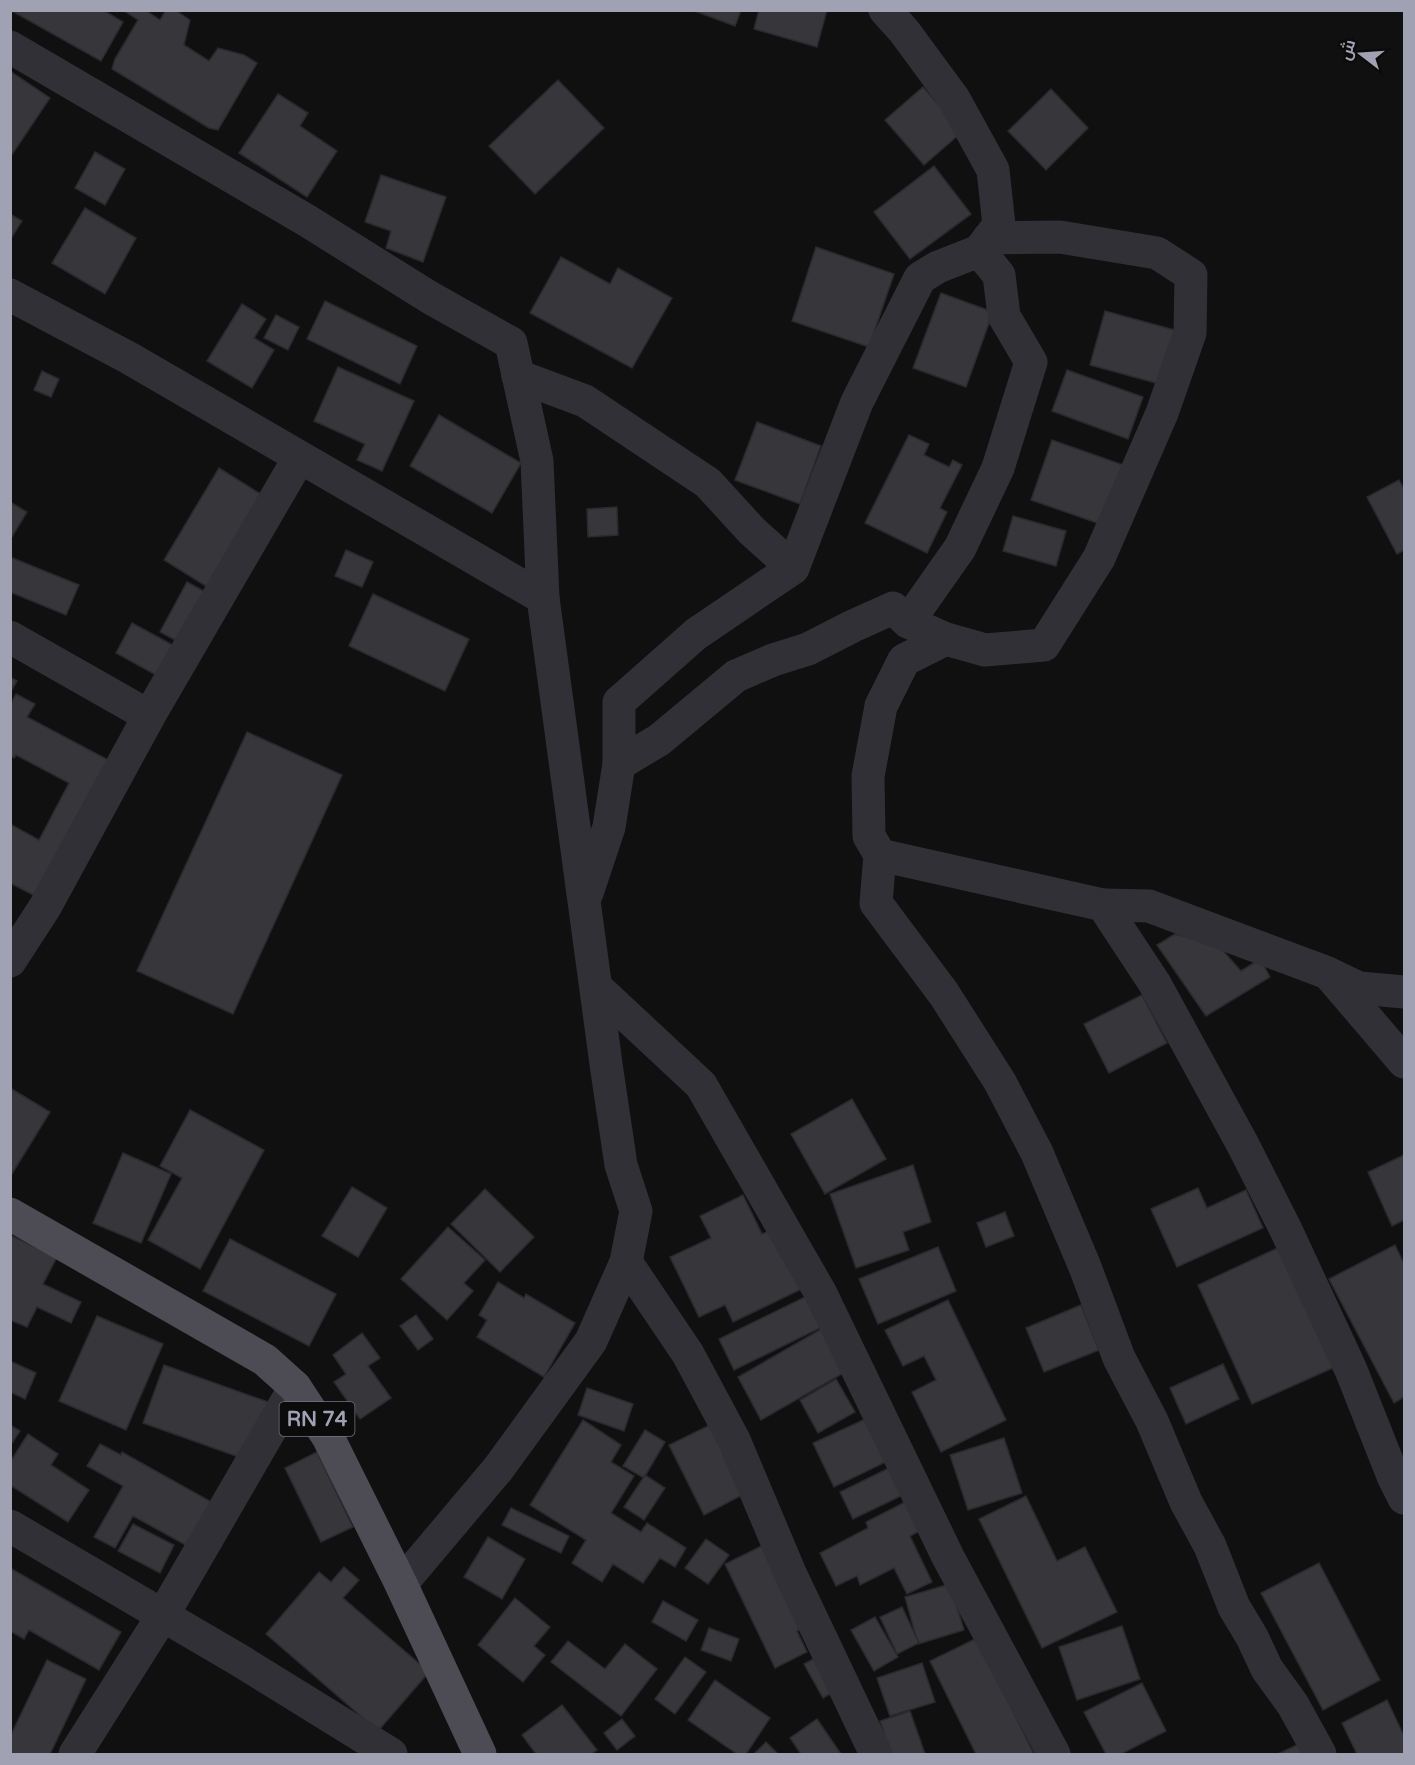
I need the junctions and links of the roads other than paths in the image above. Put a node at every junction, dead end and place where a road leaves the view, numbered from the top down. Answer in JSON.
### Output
{"nodes":[{"id":1,"x":885,"y":10,"type":"edge"},
{"id":2,"x":10,"y":47,"type":"edge"},
{"id":3,"x":984,"y":245,"type":"junction"},
{"id":4,"x":10,"y":295,"type":"edge"},
{"id":5,"x":518,"y":376,"type":"junction"},
{"id":6,"x":298,"y":458,"type":"junction"},
{"id":7,"x":793,"y":568,"type":"junction"},
{"id":8,"x":543,"y":598,"type":"junction"},
{"id":9,"x":908,"y":622,"type":"junction"},
{"id":10,"x":10,"y":637,"type":"edge"},
{"id":11,"x":946,"y":639,"type":"junction"},
{"id":12,"x":149,"y":716,"type":"junction"},
{"id":13,"x":619,"y":764,"type":"junction"},
{"id":14,"x":880,"y":855,"type":"junction"},
{"id":15,"x":585,"y":900,"type":"junction"},
{"id":16,"x":1102,"y":905,"type":"junction"},
{"id":17,"x":10,"y":962,"type":"edge"},
{"id":18,"x":1328,"y":973,"type":"junction"},
{"id":19,"x":596,"y":987,"type":"junction"},
{"id":20,"x":1404,"y":992,"type":"edge"},
{"id":21,"x":1404,"y":1062,"type":"edge"},
{"id":22,"x":10,"y":1214,"type":"edge"},
{"id":23,"x":626,"y":1262,"type":"junction"},
{"id":24,"x":295,"y":1387,"type":"junction"},
{"id":25,"x":1404,"y":1498,"type":"edge"},
{"id":26,"x":10,"y":1526,"type":"edge"},
{"id":27,"x":401,"y":1584,"type":"junction"},
{"id":28,"x":163,"y":1615,"type":"junction"},
{"id":29,"x":75,"y":1755,"type":"edge"},
{"id":30,"x":391,"y":1755,"type":"edge"},
{"id":31,"x":480,"y":1755,"type":"edge"},
{"id":32,"x":876,"y":1755,"type":"edge"},
{"id":33,"x":1054,"y":1755,"type":"edge"},
{"id":34,"x":1320,"y":1755,"type":"edge"}],
"edges":[{"from":1,"to":3,"type":"street"},
{"from":2,"to":5,"type":"street"},
{"from":3,"to":7,"type":"street"},
{"from":3,"to":9,"type":"street"},
{"from":3,"to":11,"type":"street"},
{"from":4,"to":6,"type":"street"},
{"from":5,"to":7,"type":"street"},
{"from":5,"to":8,"type":"street"},
{"from":6,"to":8,"type":"street"},
{"from":6,"to":12,"type":"street"},
{"from":7,"to":13,"type":"street"},
{"from":8,"to":15,"type":"street"},
{"from":9,"to":11,"type":"street"},
{"from":9,"to":13,"type":"street"},
{"from":10,"to":12,"type":"street"},
{"from":11,"to":14,"type":"street"},
{"from":12,"to":17,"type":"street"},
{"from":13,"to":15,"type":"street"},
{"from":14,"to":16,"type":"street"},
{"from":14,"to":34,"type":"street"},
{"from":15,"to":19,"type":"street"},
{"from":16,"to":18,"type":"street"},
{"from":16,"to":25,"type":"street"},
{"from":18,"to":20,"type":"street"},
{"from":18,"to":21,"type":"street"},
{"from":19,"to":23,"type":"street"},
{"from":19,"to":33,"type":"street"},
{"from":22,"to":24,"type":"main road","number":"RN 74"},
{"from":23,"to":27,"type":"street"},
{"from":23,"to":32,"type":"street"},
{"from":24,"to":27,"type":"main road","number":"RN 74"},
{"from":24,"to":28,"type":"street"},
{"from":26,"to":28,"type":"street"},
{"from":27,"to":31,"type":"main road","number":"RN 74"},
{"from":28,"to":29,"type":"street"},
{"from":28,"to":30,"type":"street"}]}
